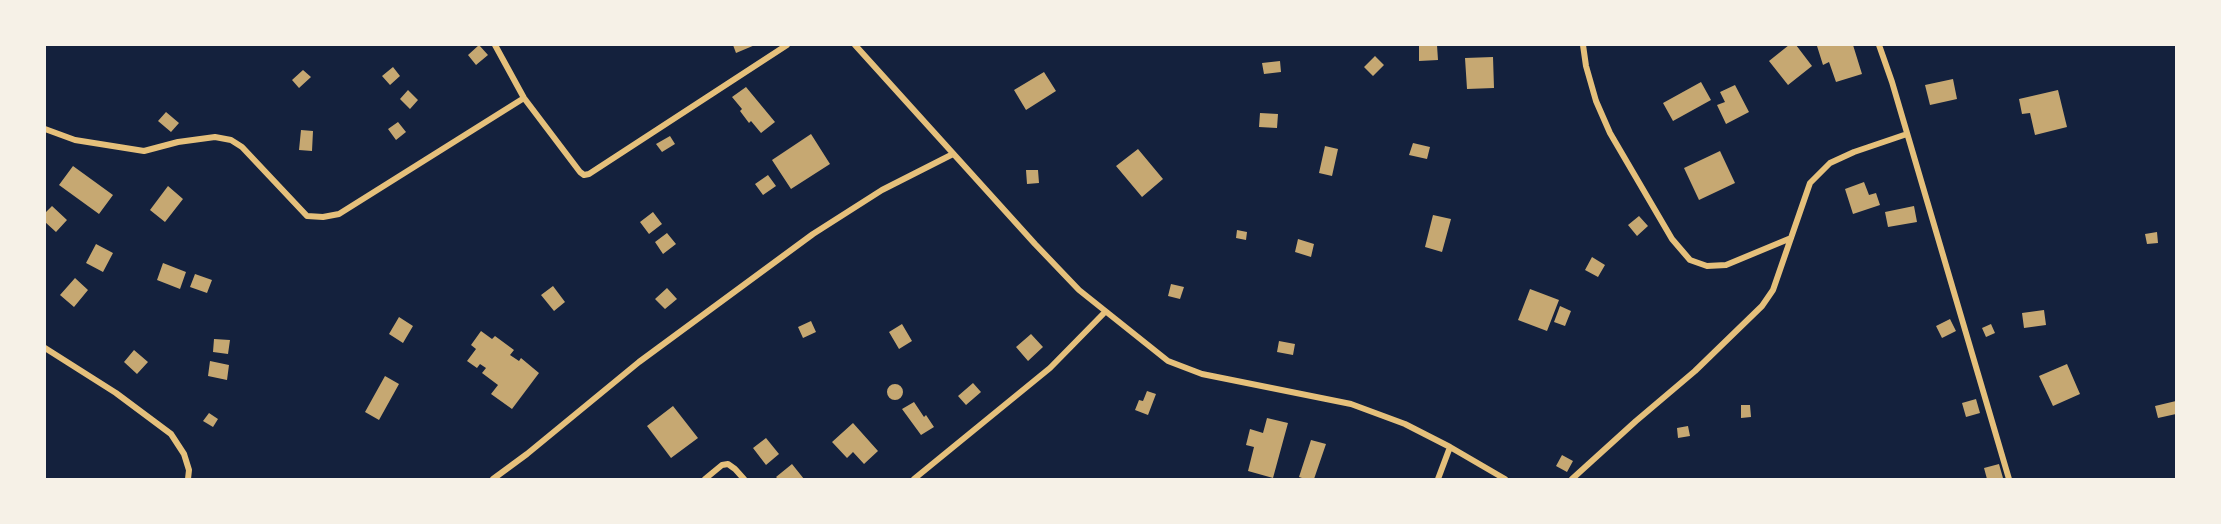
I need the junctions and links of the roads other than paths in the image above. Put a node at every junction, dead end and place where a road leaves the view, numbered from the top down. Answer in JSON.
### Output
{"nodes":[{"id":1,"x":495,"y":45,"type":"edge"},
{"id":2,"x":787,"y":45,"type":"edge"},
{"id":3,"x":855,"y":45,"type":"edge"},
{"id":4,"x":1583,"y":45,"type":"edge"},
{"id":5,"x":1879,"y":45,"type":"edge"},
{"id":6,"x":524,"y":98,"type":"junction"},
{"id":7,"x":45,"y":129,"type":"edge"},
{"id":8,"x":1907,"y":134,"type":"junction"},
{"id":9,"x":952,"y":154,"type":"junction"},
{"id":10,"x":1791,"y":238,"type":"junction"},
{"id":11,"x":1105,"y":312,"type":"junction"},
{"id":12,"x":45,"y":348,"type":"edge"},
{"id":13,"x":1450,"y":447,"type":"junction"},
{"id":14,"x":188,"y":479,"type":"edge"},
{"id":15,"x":493,"y":479,"type":"edge"},
{"id":16,"x":705,"y":479,"type":"edge"},
{"id":17,"x":744,"y":479,"type":"edge"},
{"id":18,"x":914,"y":479,"type":"edge"},
{"id":19,"x":1438,"y":479,"type":"edge"},
{"id":20,"x":1505,"y":479,"type":"edge"},
{"id":21,"x":1572,"y":479,"type":"edge"},
{"id":22,"x":2009,"y":479,"type":"edge"}],
"edges":[{"from":1,"to":6,"type":"street"},
{"from":2,"to":6,"type":"street"},
{"from":3,"to":9,"type":"street"},
{"from":4,"to":10,"type":"street"},
{"from":5,"to":8,"type":"street"},
{"from":6,"to":7,"type":"street"},
{"from":8,"to":10,"type":"street"},
{"from":8,"to":22,"type":"street"},
{"from":9,"to":11,"type":"street"},
{"from":9,"to":15,"type":"street"},
{"from":10,"to":21,"type":"street"},
{"from":11,"to":13,"type":"street"},
{"from":11,"to":18,"type":"street"},
{"from":12,"to":14,"type":"street"},
{"from":13,"to":19,"type":"street"},
{"from":13,"to":20,"type":"street"},
{"from":16,"to":17,"type":"street"}]}
